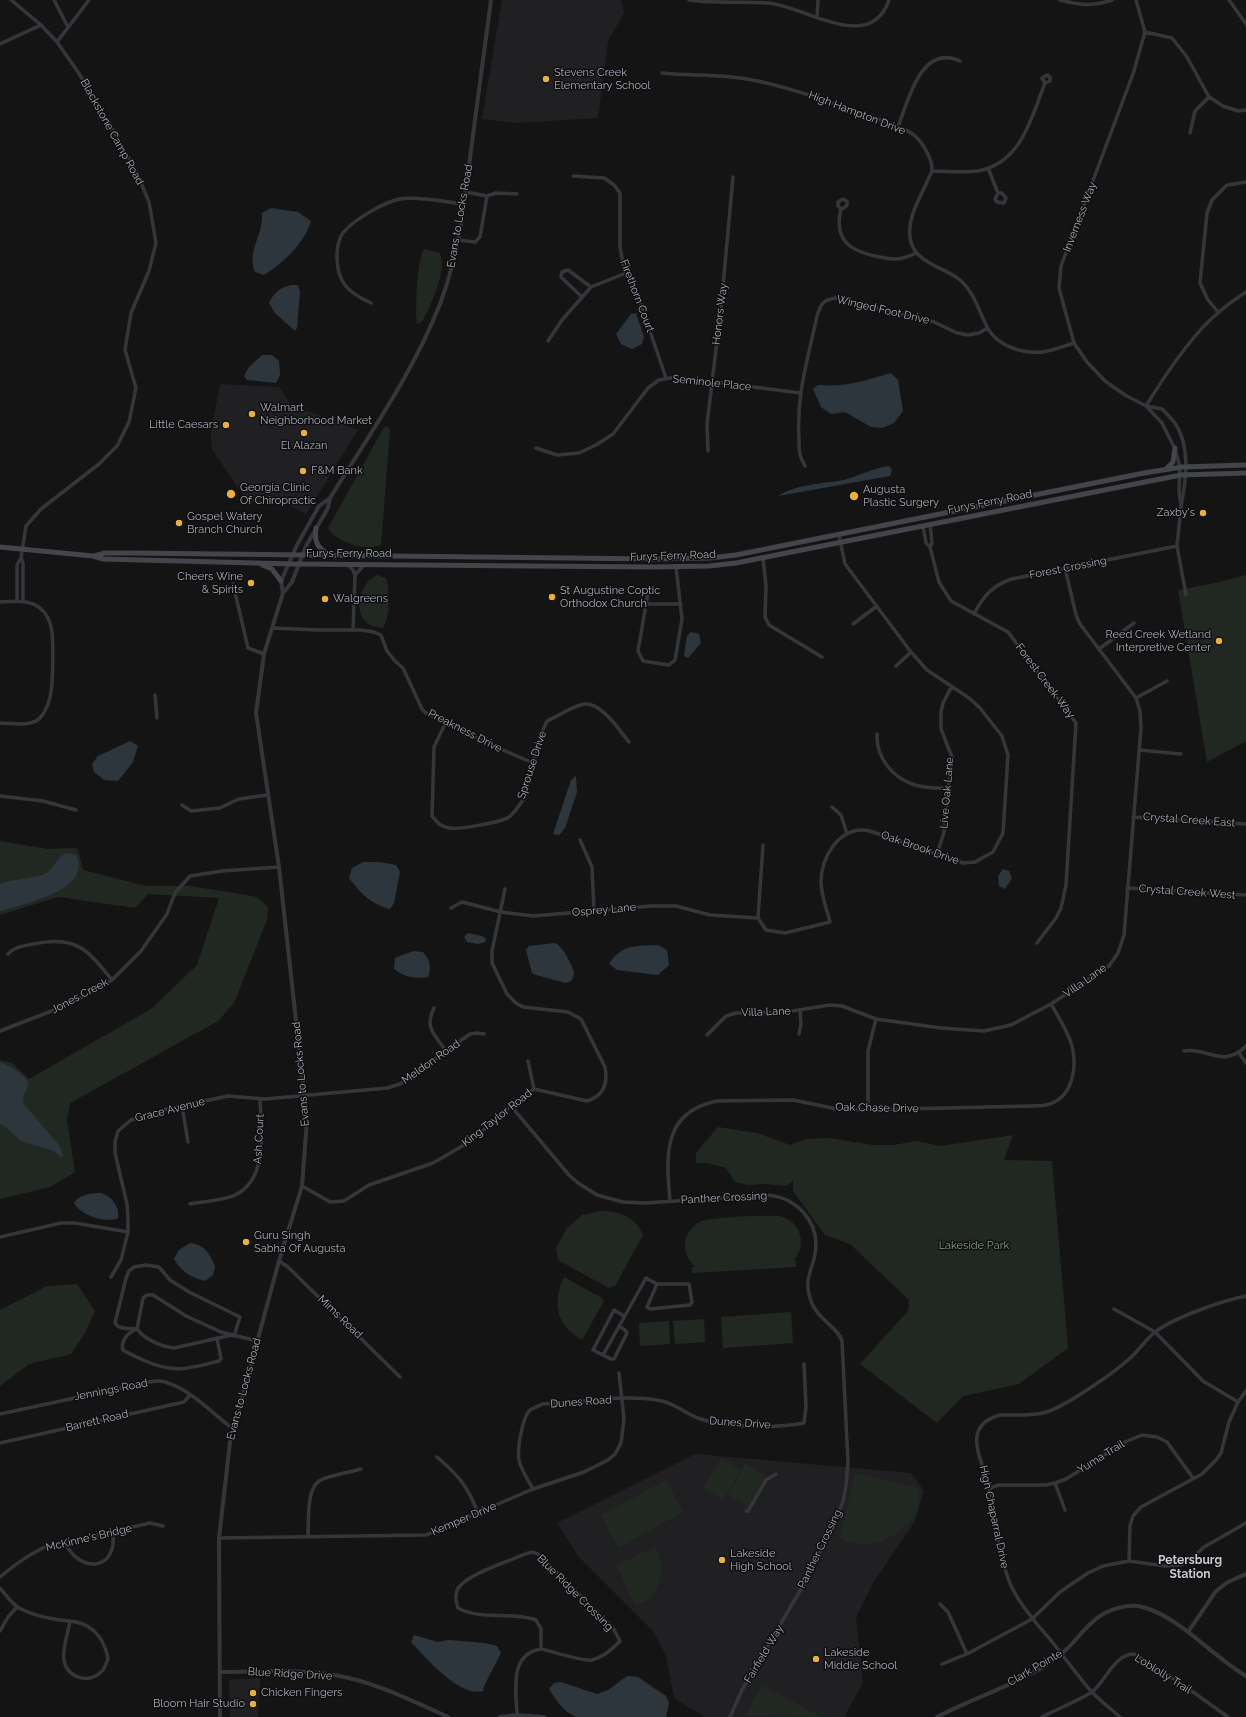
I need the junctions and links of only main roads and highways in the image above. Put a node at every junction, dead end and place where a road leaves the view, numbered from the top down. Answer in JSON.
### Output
{"nodes":[{"id":1,"x":1174,"y":448,"type":"road end"},
{"id":2,"x":1246,"y":465,"type":"edge"},
{"id":3,"x":1165,"y":470,"type":"junction"},
{"id":4,"x":1246,"y":473,"type":"edge"},
{"id":5,"x":316,"y":528,"type":"road end"},
{"id":6,"x":0,"y":547,"type":"edge"},
{"id":7,"x":329,"y":555,"type":"junction"},
{"id":8,"x":92,"y":556,"type":"junction"},
{"id":9,"x":255,"y":563,"type":"junction"},
{"id":10,"x":281,"y":581,"type":"road end"}],
"edges":[{"from":1,"to":3,"type":"main road"},
{"from":2,"to":3,"type":"main road","name":"Furys Ferry Road"},
{"from":3,"to":7,"type":"main road","name":"Furys Ferry Road"},
{"from":4,"to":9,"type":"main road","name":"Furys Ferry Road"},
{"from":5,"to":7,"type":"main road"},
{"from":6,"to":8,"type":"main road","name":"Furys Ferry Road"},
{"from":7,"to":8,"type":"main road","name":"Furys Ferry Road"},
{"from":8,"to":9,"type":"main road","name":"Furys Ferry Road"},
{"from":9,"to":10,"type":"main road"}]}
